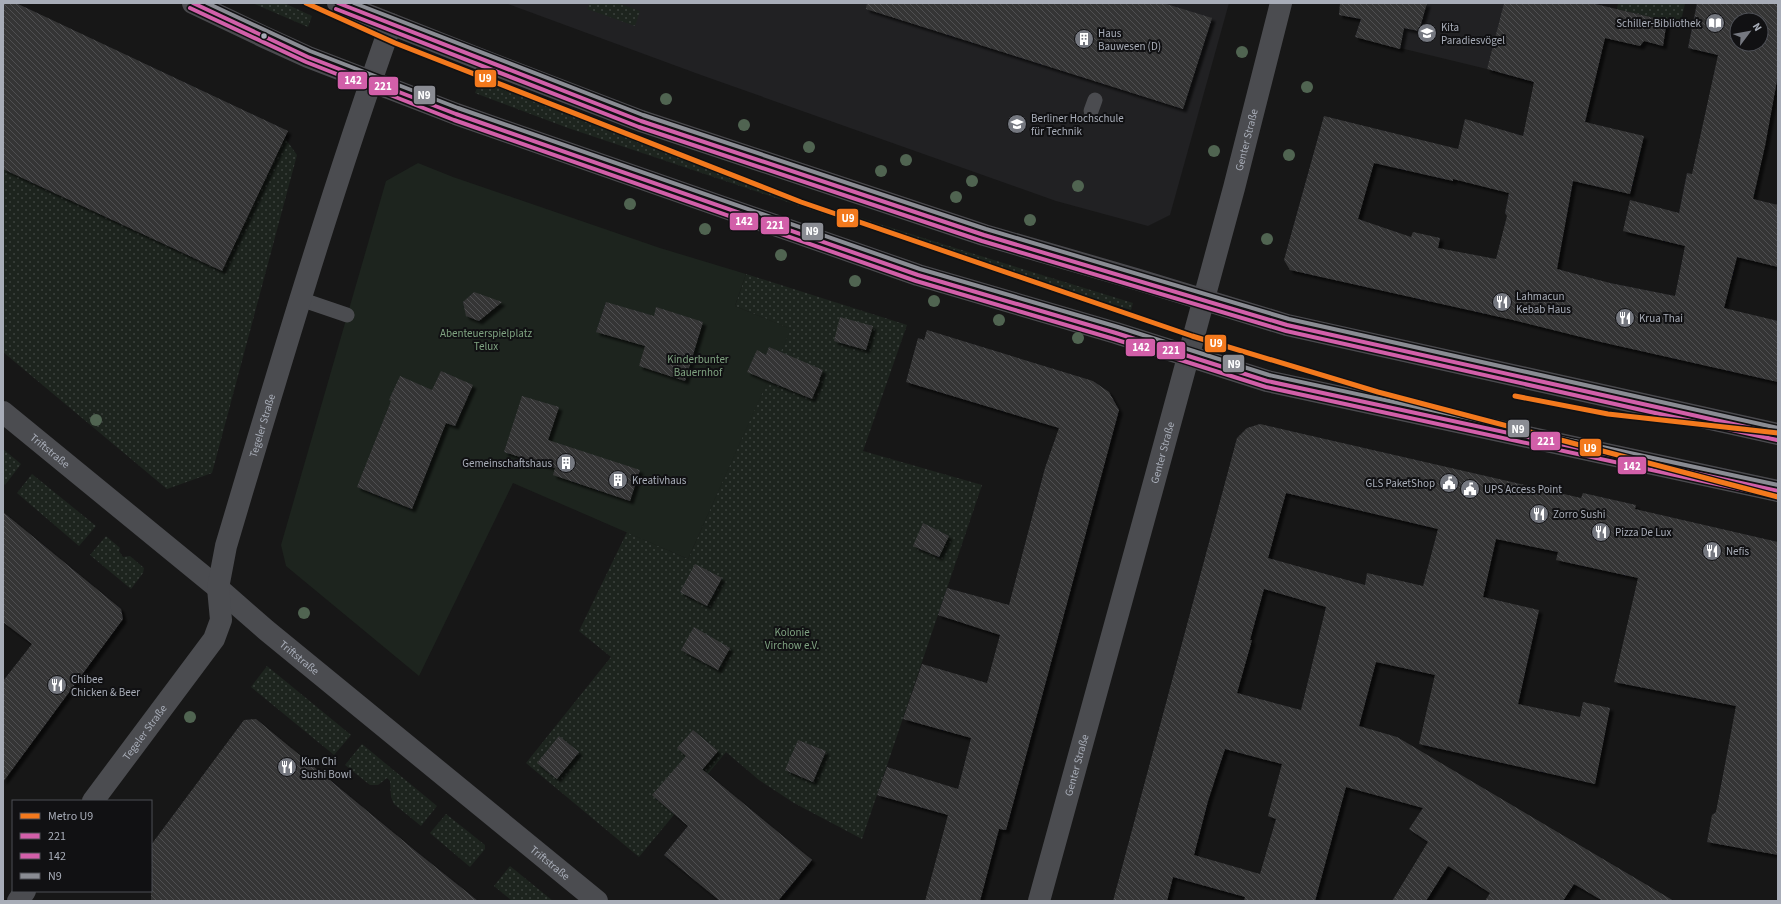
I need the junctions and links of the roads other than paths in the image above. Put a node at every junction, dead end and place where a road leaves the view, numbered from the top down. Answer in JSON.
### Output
{"nodes":[{"id":1,"x":193,"y":3,"type":"edge"},
{"id":2,"x":338,"y":3,"type":"edge"},
{"id":3,"x":1281,"y":3,"type":"edge"},
{"id":4,"x":391,"y":24,"type":"junction"},
{"id":5,"x":371,"y":81,"type":"junction"},
{"id":6,"x":1203,"y":298,"type":"junction"},
{"id":7,"x":300,"y":299,"type":"junction"},
{"id":8,"x":347,"y":315,"type":"dead end"},
{"id":9,"x":1187,"y":356,"type":"junction"},
{"id":10,"x":3,"y":412,"type":"edge"},
{"id":11,"x":1778,"y":434,"type":"edge"},
{"id":12,"x":1778,"y":491,"type":"edge"},
{"id":13,"x":218,"y":588,"type":"junction"},
{"id":14,"x":94,"y":800,"type":"edge"},
{"id":15,"x":24,"y":892,"type":"edge"},
{"id":16,"x":18,"y":901,"type":"edge"},
{"id":17,"x":597,"y":901,"type":"edge"},
{"id":18,"x":1039,"y":901,"type":"edge"}],
"edges":[{"from":1,"to":5,"type":"main road"},
{"from":2,"to":4,"type":"main road"},
{"from":3,"to":6,"type":"street","name":"Genter Straße"},
{"from":4,"to":5,"type":"street","name":"Tegeler Straße"},
{"from":4,"to":6,"type":"main road"},
{"from":5,"to":7,"type":"street","name":"Tegeler Straße"},
{"from":5,"to":9,"type":"main road"},
{"from":6,"to":9,"type":"street","name":"Genter Straße"},
{"from":6,"to":11,"type":"main road"},
{"from":7,"to":8,"type":"lane"},
{"from":7,"to":13,"type":"street","name":"Tegeler Straße"},
{"from":9,"to":12,"type":"main road"},
{"from":9,"to":18,"type":"street","name":"Genter Straße"},
{"from":10,"to":13,"type":"street","name":"Triftstraße"},
{"from":13,"to":14,"type":"street","name":"Tegeler Straße"},
{"from":13,"to":17,"type":"street","name":"Triftstraße"},
{"from":15,"to":16,"type":"street"}]}
